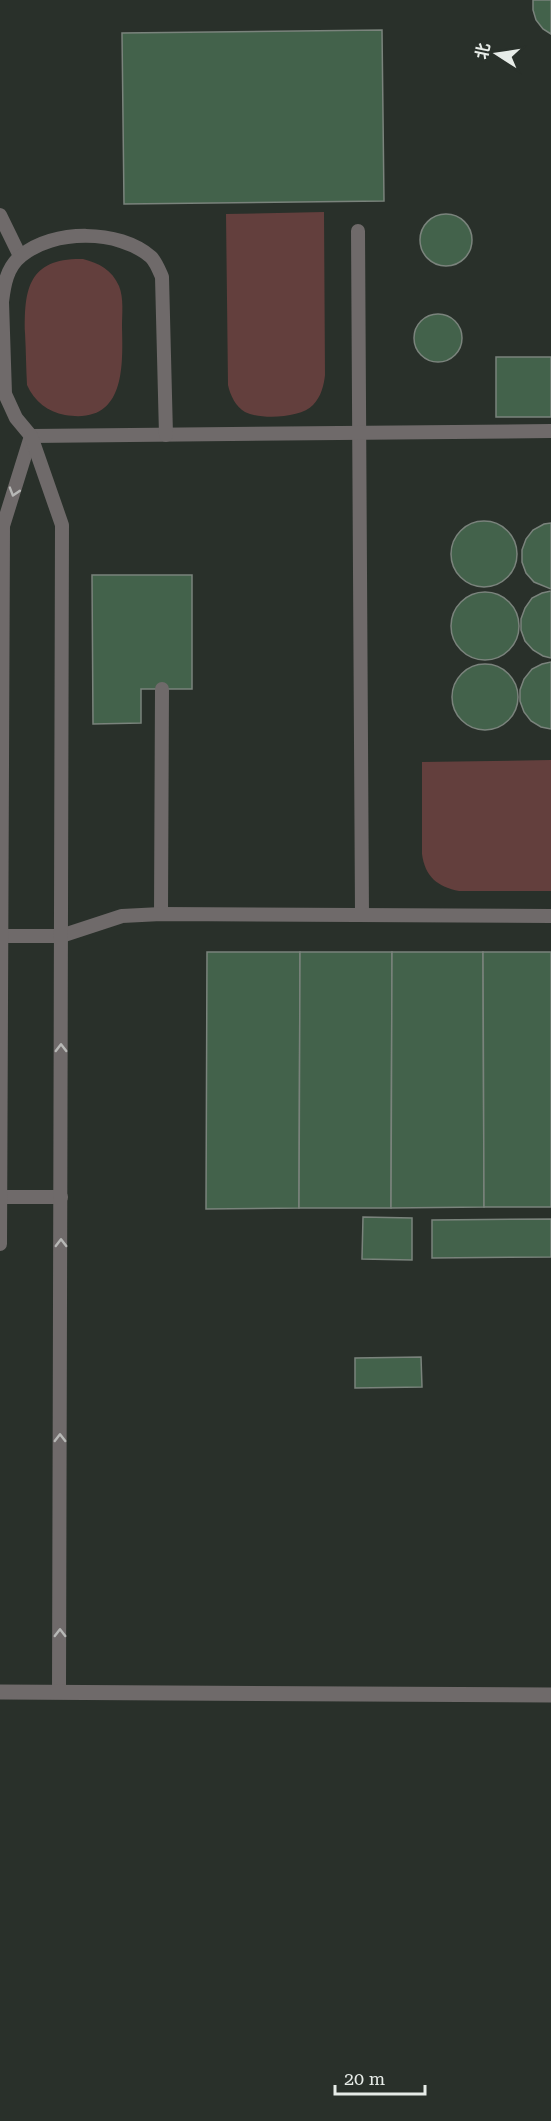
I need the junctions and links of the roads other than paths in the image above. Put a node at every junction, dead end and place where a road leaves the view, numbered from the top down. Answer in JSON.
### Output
{"nodes":[{"id":1,"x":0,"y":215,"type":"edge"},
{"id":2,"x":358,"y":231,"type":"dead end"},
{"id":3,"x":20,"y":256,"type":"junction"},
{"id":4,"x":551,"y":431,"type":"edge"},
{"id":5,"x":359,"y":433,"type":"junction"},
{"id":6,"x":166,"y":435,"type":"junction"},
{"id":7,"x":31,"y":436,"type":"junction"},
{"id":8,"x":162,"y":689,"type":"dead end"},
{"id":9,"x":161,"y":914,"type":"junction"},
{"id":10,"x":362,"y":914,"type":"junction"},
{"id":11,"x":551,"y":916,"type":"edge"},
{"id":12,"x":1,"y":936,"type":"edge"},
{"id":13,"x":61,"y":936,"type":"junction"},
{"id":14,"x":0,"y":1197,"type":"edge"},
{"id":15,"x":61,"y":1197,"type":"junction"},
{"id":16,"x":0,"y":1244,"type":"edge"},
{"id":17,"x":0,"y":1692,"type":"edge"},
{"id":18,"x":59,"y":1692,"type":"junction"},
{"id":19,"x":551,"y":1695,"type":"edge"}],
"edges":[{"from":1,"to":3,"type":"lane"},
{"from":2,"to":5,"type":"lane"},
{"from":3,"to":6,"type":"lane"},
{"from":3,"to":7,"type":"lane"},
{"from":4,"to":5,"type":"lane"},
{"from":5,"to":6,"type":"lane"},
{"from":5,"to":10,"type":"lane"},
{"from":6,"to":7,"type":"lane"},
{"from":7,"to":12,"type":"lane","one_way":true},
{"from":7,"to":13,"type":"lane"},
{"from":8,"to":9,"type":"lane"},
{"from":9,"to":10,"type":"lane"},
{"from":9,"to":13,"type":"lane"},
{"from":10,"to":11,"type":"lane"},
{"from":12,"to":13,"type":"lane"},
{"from":12,"to":14,"type":"lane"},
{"from":15,"to":13,"type":"lane","one_way":true},
{"from":14,"to":15,"type":"lane"},
{"from":14,"to":16,"type":"lane"},
{"from":18,"to":15,"type":"lane","one_way":true},
{"from":17,"to":18,"type":"street"},
{"from":18,"to":19,"type":"street"}]}
